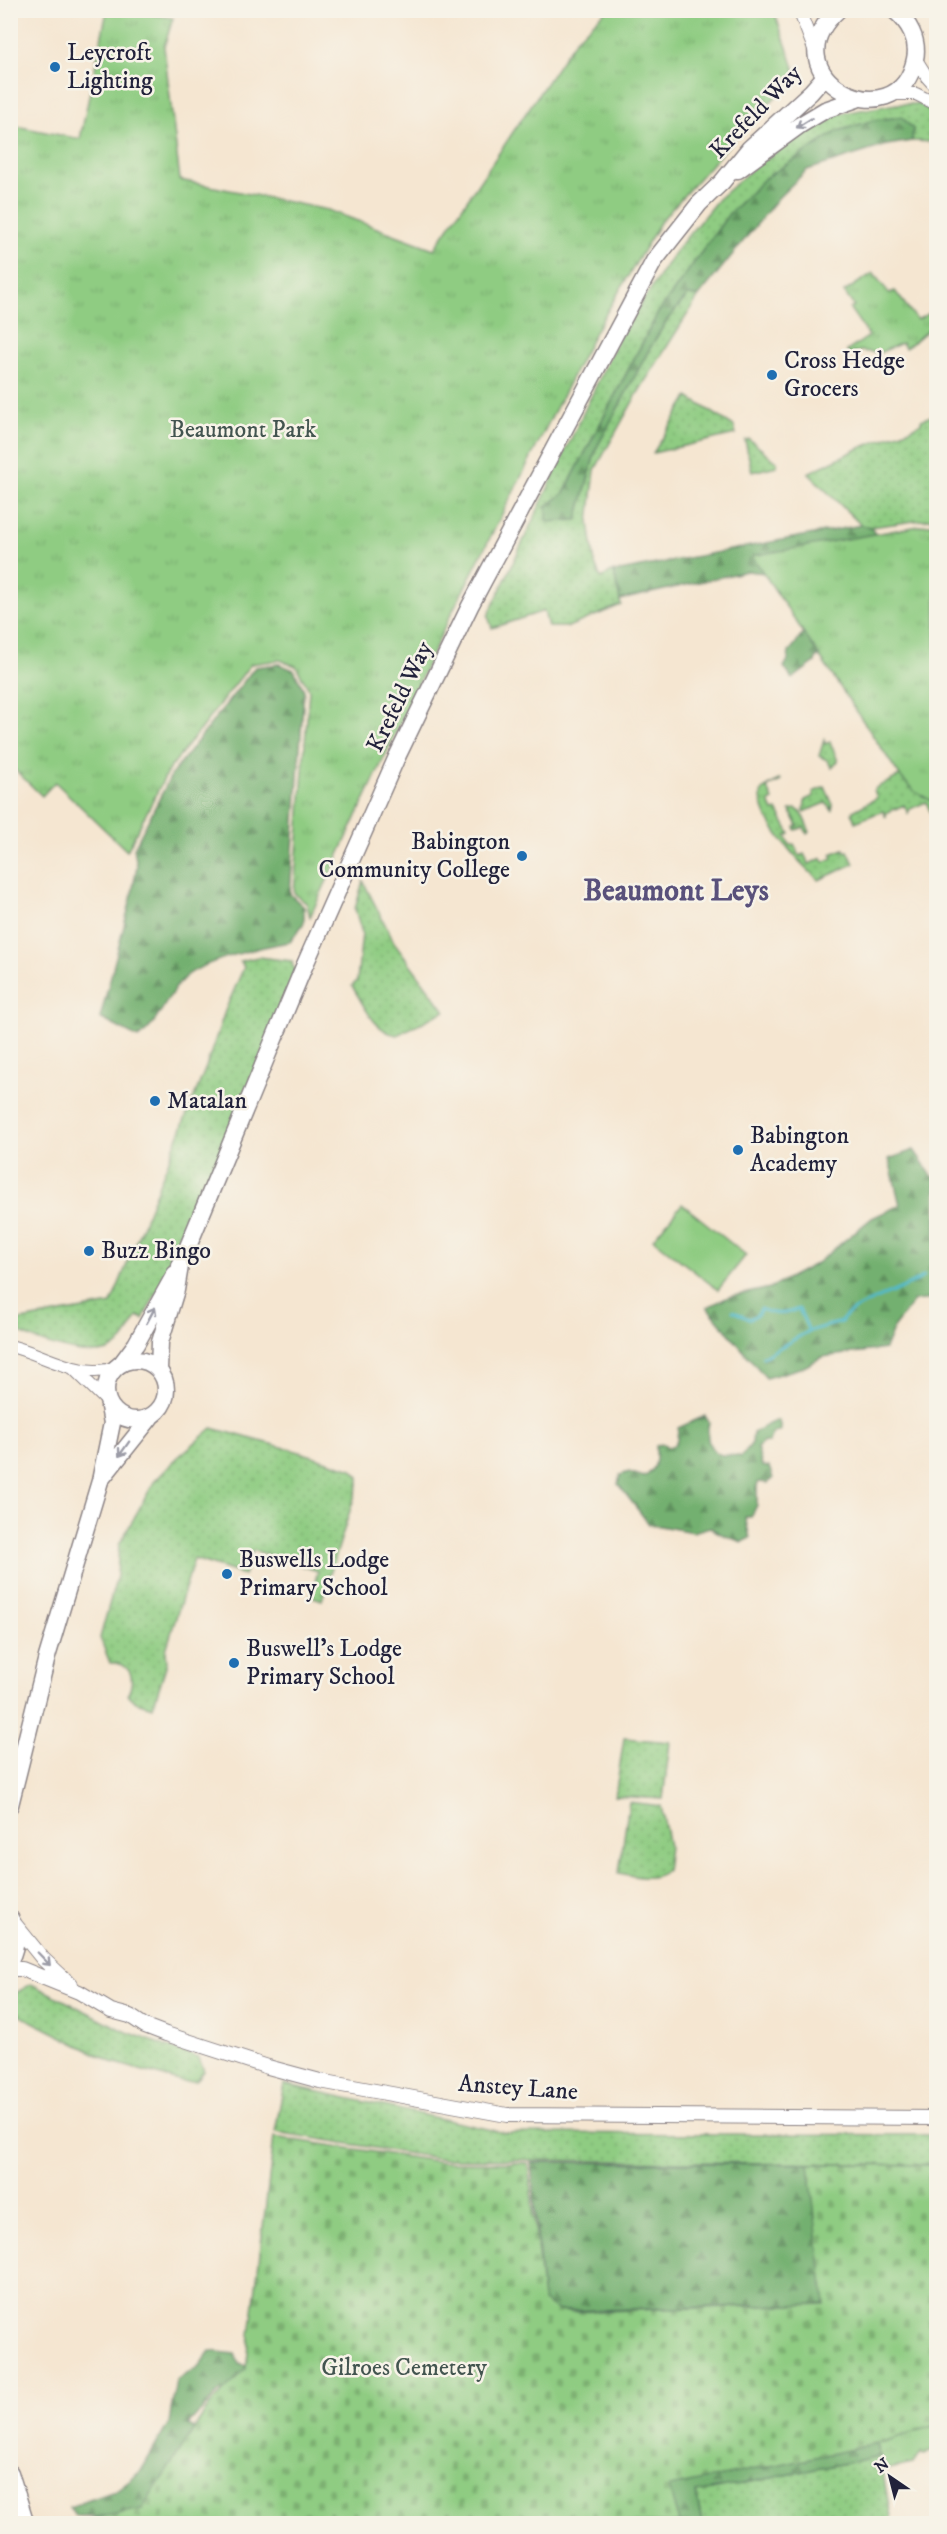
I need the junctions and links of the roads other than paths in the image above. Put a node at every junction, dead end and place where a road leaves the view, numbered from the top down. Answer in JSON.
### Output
{"nodes":[{"id":1,"x":799,"y":10,"type":"edge"},
{"id":2,"x":838,"y":10,"type":"edge"},
{"id":3,"x":894,"y":10,"type":"edge"},
{"id":4,"x":919,"y":10,"type":"edge"},
{"id":5,"x":912,"y":33,"type":"junction"},
{"id":6,"x":818,"y":58,"type":"junction"},
{"id":7,"x":915,"y":58,"type":"junction"},
{"id":8,"x":825,"y":76,"type":"junction"},
{"id":9,"x":936,"y":87,"type":"edge"},
{"id":10,"x":888,"y":95,"type":"junction"},
{"id":11,"x":857,"y":99,"type":"junction"},
{"id":12,"x":936,"y":104,"type":"edge"},
{"id":13,"x":722,"y":182,"type":"junction"},
{"id":14,"x":180,"y":1266,"type":"junction"},
{"id":15,"x":13,"y":1345,"type":"edge"},
{"id":16,"x":119,"y":1366,"type":"junction"},
{"id":17,"x":74,"y":1369,"type":"junction"},
{"id":18,"x":159,"y":1370,"type":"junction"},
{"id":19,"x":109,"y":1404,"type":"junction"},
{"id":20,"x":150,"y":1418,"type":"junction"},
{"id":21,"x":100,"y":1481,"type":"junction"},
{"id":22,"x":10,"y":1805,"type":"edge"},
{"id":23,"x":12,"y":1920,"type":"edge"},
{"id":24,"x":10,"y":1960,"type":"edge"},
{"id":25,"x":10,"y":1969,"type":"edge"},
{"id":26,"x":79,"y":1992,"type":"junction"},
{"id":27,"x":936,"y":2118,"type":"edge"},
{"id":28,"x":10,"y":2473,"type":"edge"},
{"id":29,"x":26,"y":2523,"type":"edge"}],
"edges":[{"from":1,"to":6,"type":"street"},
{"from":2,"to":6,"type":"highway"},
{"from":3,"to":5,"type":"highway"},
{"from":4,"to":5,"type":"highway"},
{"from":5,"to":7,"type":"highway"},
{"from":6,"to":8,"type":"highway"},
{"from":7,"to":9,"type":"street"},
{"from":7,"to":10,"type":"highway"},
{"from":8,"to":11,"type":"highway"},
{"from":8,"to":13,"type":"highway","name":"Krefeld Way"},
{"from":10,"to":11,"type":"highway","name":"Krefeld Way"},
{"from":10,"to":12,"type":"street"},
{"from":11,"to":13,"type":"highway","name":"Krefeld Way","one_way":true},
{"from":13,"to":14,"type":"highway","name":"Krefeld Way"},
{"from":16,"to":14,"type":"highway","name":"Krefeld Way","one_way":true},
{"from":14,"to":18,"type":"highway","name":"Krefeld Way"},
{"from":15,"to":17,"type":"street"},
{"from":16,"to":17,"type":"street"},
{"from":16,"to":18,"type":"highway"},
{"from":16,"to":19,"type":"highway"},
{"from":17,"to":19,"type":"street"},
{"from":18,"to":20,"type":"highway"},
{"from":19,"to":20,"type":"highway"},
{"from":19,"to":21,"type":"highway"},
{"from":20,"to":21,"type":"highway","one_way":true},
{"from":21,"to":22,"type":"highway"},
{"from":23,"to":24,"type":"highway"},
{"from":23,"to":26,"type":"main road","name":"Anstey Lane","one_way":true},
{"from":25,"to":26,"type":"main road","name":"Anstey Lane"},
{"from":26,"to":27,"type":"main road","name":"Anstey Lane"},
{"from":28,"to":29,"type":"highway"}]}
